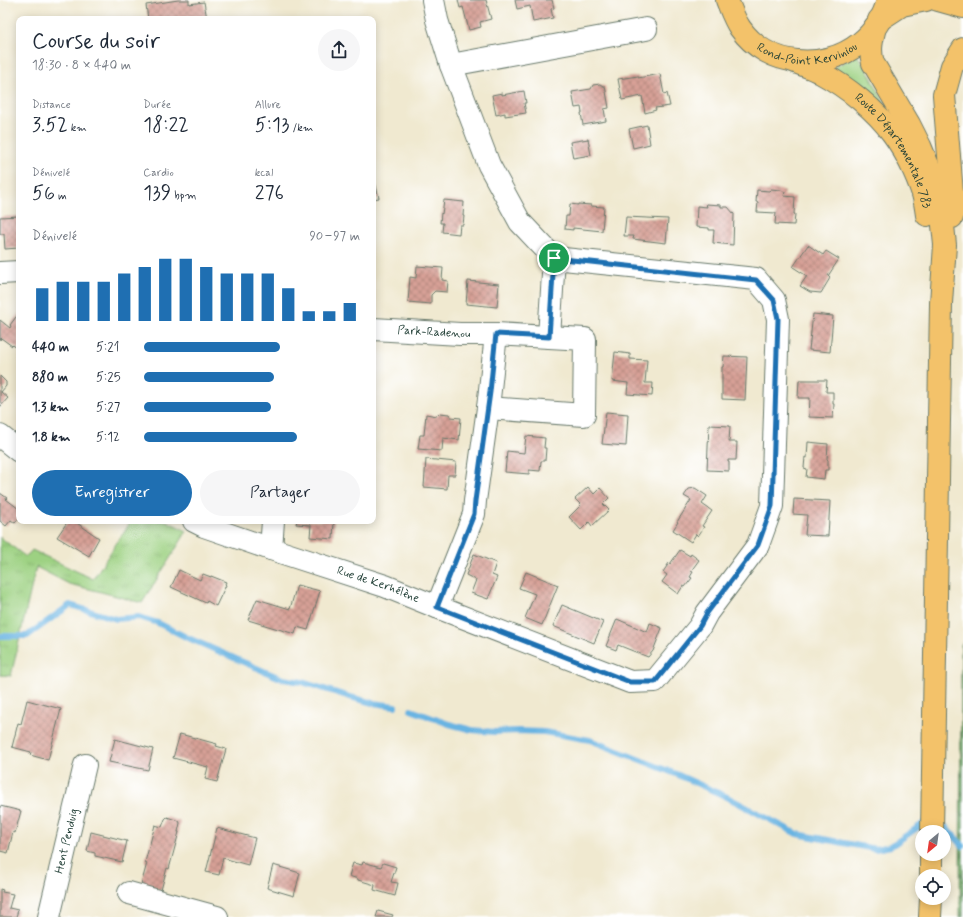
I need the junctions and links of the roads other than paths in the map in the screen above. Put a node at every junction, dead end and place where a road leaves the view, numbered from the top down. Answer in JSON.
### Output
{"nodes":[{"id":1,"x":432,"y":0,"type":"edge"},
{"id":2,"x":727,"y":0,"type":"edge"},
{"id":3,"x":888,"y":0,"type":"edge"},
{"id":4,"x":926,"y":0,"type":"edge"},
{"id":5,"x":938,"y":0,"type":"edge"},
{"id":6,"x":963,"y":7,"type":"edge"},
{"id":7,"x":878,"y":24,"type":"junction"},
{"id":8,"x":646,"y":29,"type":"dead end"},
{"id":9,"x":963,"y":49,"type":"edge"},
{"id":10,"x":793,"y":61,"type":"junction"},
{"id":11,"x":451,"y":66,"type":"junction"},
{"id":12,"x":554,"y":258,"type":"junction"},
{"id":13,"x":0,"y":272,"type":"edge"},
{"id":14,"x":16,"y":272,"type":"edge"},
{"id":15,"x":941,"y":303,"type":"junction"},
{"id":16,"x":376,"y":329,"type":"edge"},
{"id":17,"x":496,"y":334,"type":"junction"},
{"id":18,"x":549,"y":337,"type":"junction"},
{"id":19,"x":488,"y":408,"type":"junction"},
{"id":20,"x":0,"y":436,"type":"edge"},
{"id":21,"x":16,"y":449,"type":"edge"},
{"id":22,"x":200,"y":524,"type":"edge"},
{"id":23,"x":273,"y":524,"type":"edge"},
{"id":24,"x":271,"y":549,"type":"junction"},
{"id":25,"x":437,"y":607,"type":"junction"},
{"id":26,"x":85,"y":765,"type":"dead end"},
{"id":27,"x":932,"y":825,"type":"edge"},
{"id":28,"x":129,"y":893,"type":"dead end"},
{"id":29,"x":931,"y":905,"type":"edge"},
{"id":30,"x":49,"y":917,"type":"edge"},
{"id":31,"x":217,"y":917,"type":"edge"},
{"id":32,"x":930,"y":917,"type":"edge"}],
"edges":[{"from":1,"to":11,"type":"street"},
{"from":2,"to":10,"type":"main road","name":"Rond-Point Kerviniou"},
{"from":3,"to":7,"type":"main road","name":"Rond-Point Kerviniou"},
{"from":4,"to":7,"type":"main road"},
{"from":5,"to":6,"type":"main road"},
{"from":7,"to":10,"type":"main road","name":"Rond-Point Kerviniou"},
{"from":7,"to":15,"type":"main road","name":"Route Départementale 783"},
{"from":8,"to":11,"type":"street"},
{"from":9,"to":15,"type":"main road"},
{"from":10,"to":15,"type":"main road","name":"Route Départementale 783"},
{"from":11,"to":12,"type":"street"},
{"from":12,"to":18,"type":"street"},
{"from":12,"to":25,"type":"street","name":"Rue de Kerhélène"},
{"from":13,"to":14,"type":"street"},
{"from":15,"to":27,"type":"main road"},
{"from":16,"to":17,"type":"street","name":"Park-Radenou"},
{"from":17,"to":18,"type":"street","name":"Park-Radenou"},
{"from":17,"to":19,"type":"street"},
{"from":18,"to":19,"type":"street","name":"Park-Radenou"},
{"from":19,"to":25,"type":"street"},
{"from":20,"to":21,"type":"street"},
{"from":22,"to":24,"type":"street","name":"Rue de Kerhélène"},
{"from":23,"to":24,"type":"street"},
{"from":24,"to":25,"type":"street","name":"Rue de Kerhélène"},
{"from":26,"to":30,"type":"street","name":"Hent Penduig"},
{"from":28,"to":31,"type":"street"},
{"from":29,"to":32,"type":"main road"}]}
